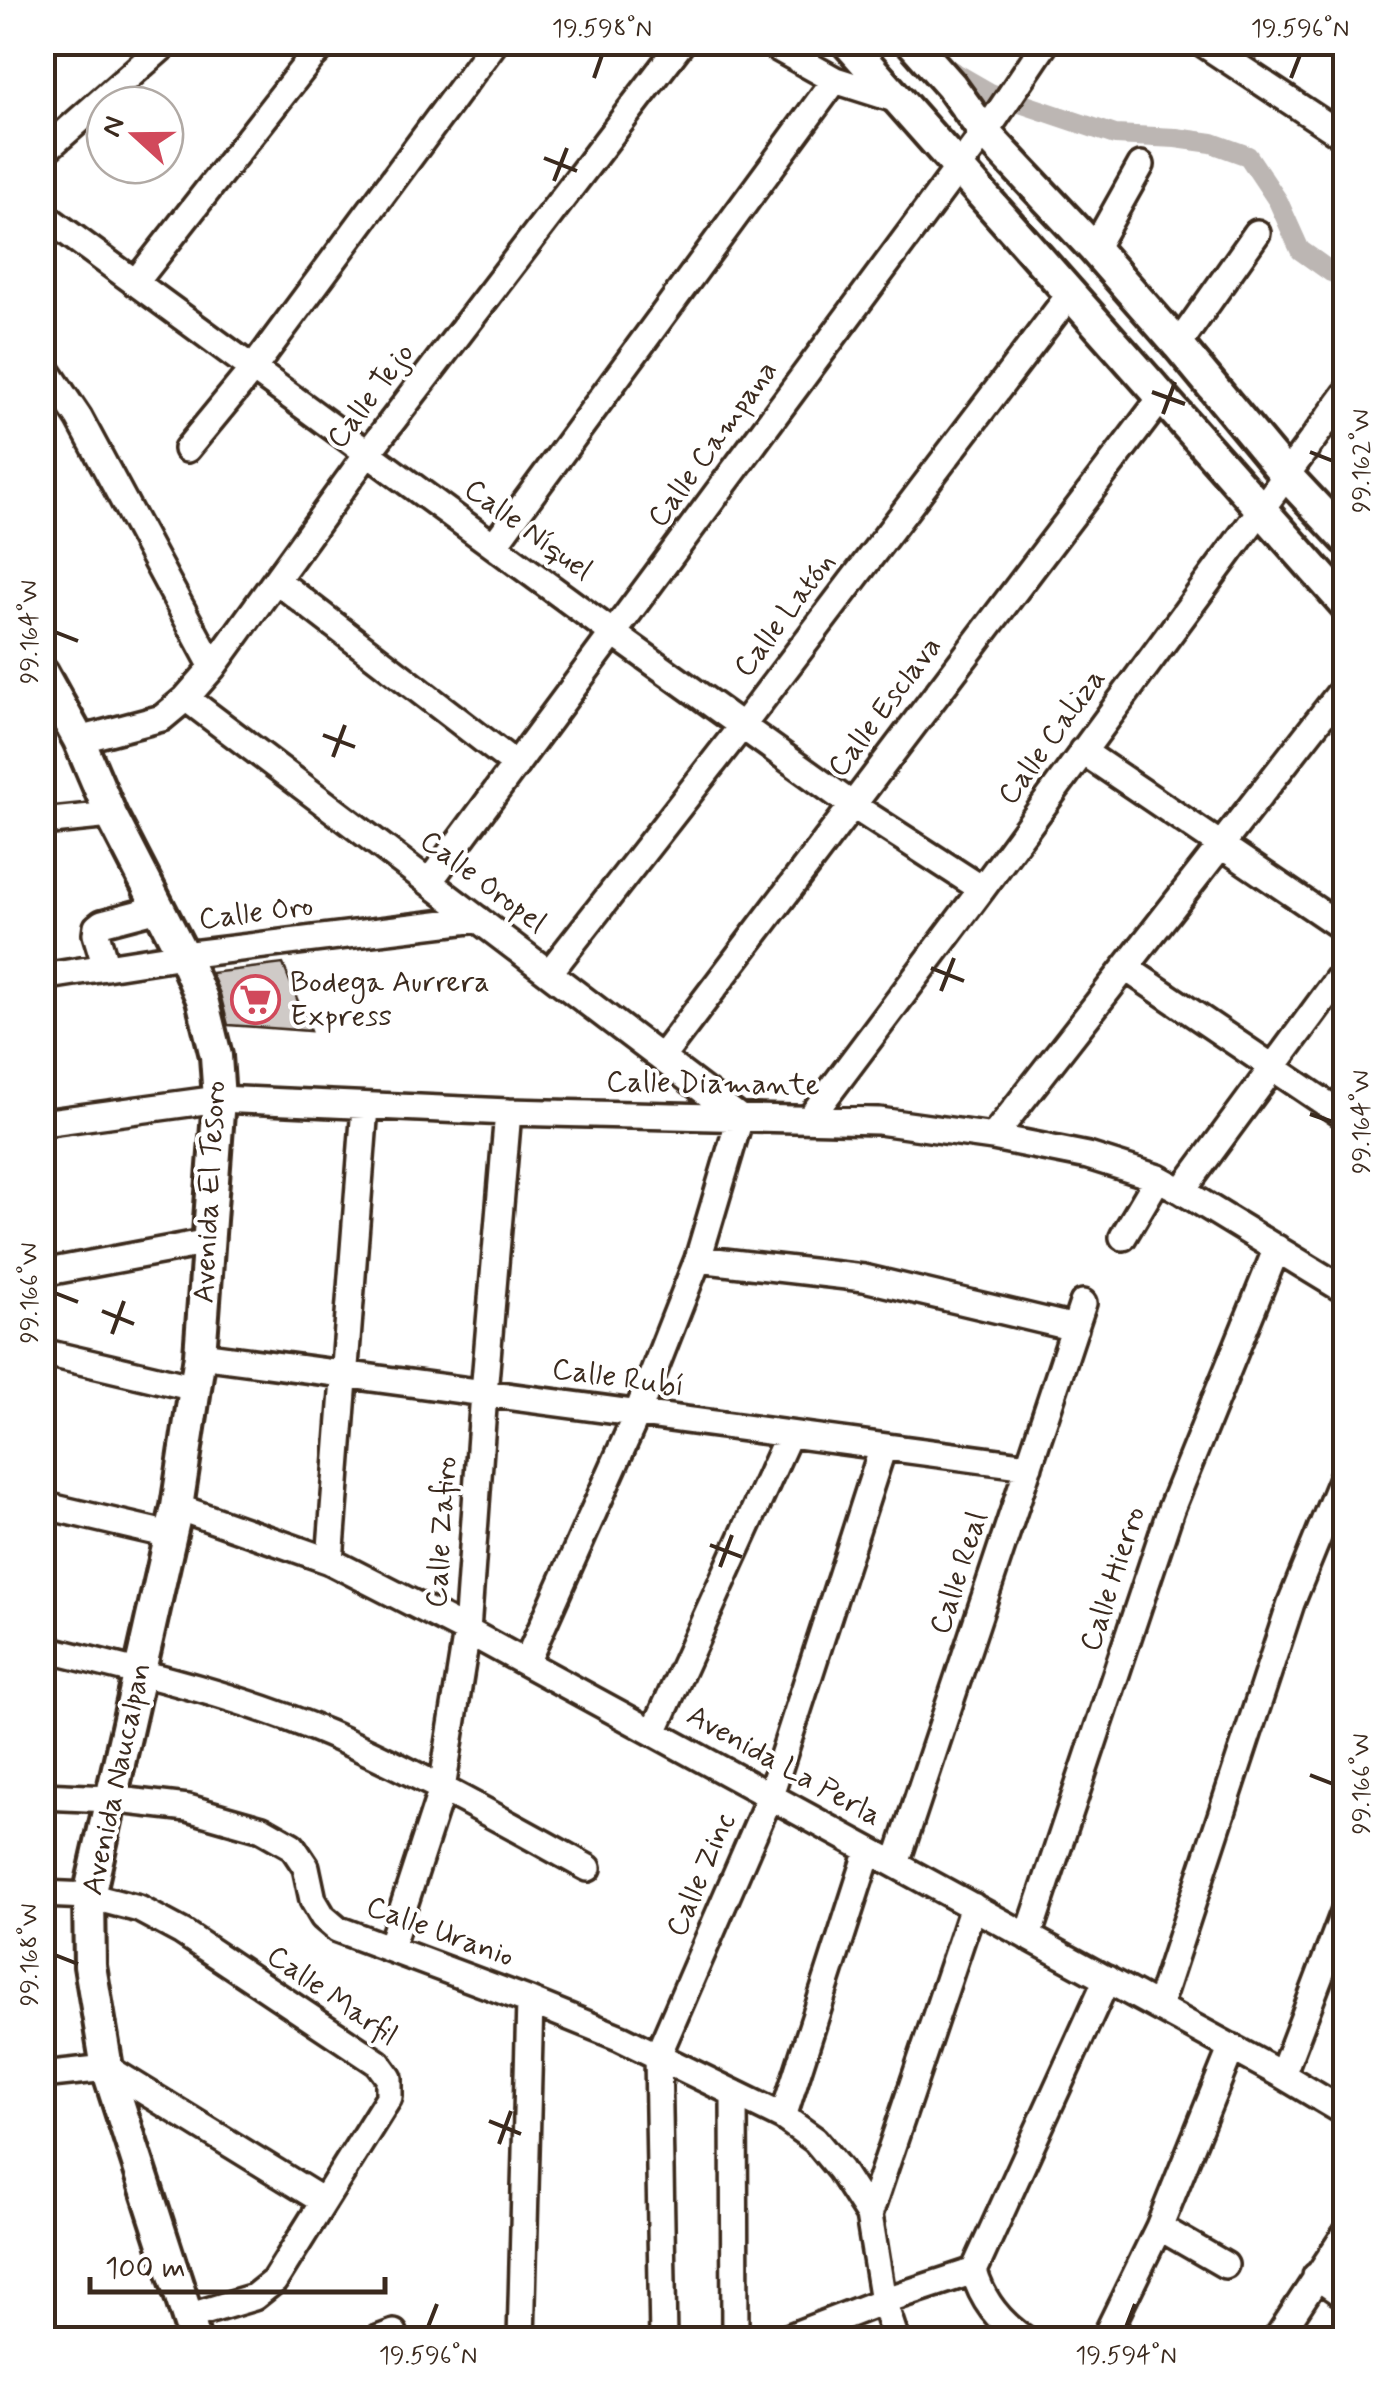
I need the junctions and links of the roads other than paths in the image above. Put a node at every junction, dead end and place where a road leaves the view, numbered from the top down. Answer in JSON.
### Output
{"nodes":[{"id":1,"x":168,"y":42,"type":"edge"},
{"id":2,"x":326,"y":42,"type":"edge"},
{"id":3,"x":495,"y":42,"type":"edge"},
{"id":4,"x":682,"y":42,"type":"edge"},
{"id":5,"x":767,"y":42,"type":"edge"},
{"id":6,"x":847,"y":42,"type":"edge"},
{"id":7,"x":912,"y":42,"type":"edge"},
{"id":8,"x":1046,"y":42,"type":"edge"},
{"id":9,"x":1201,"y":42,"type":"edge"},
{"id":10,"x":835,"y":80,"type":"junction"},
{"id":11,"x":898,"y":100,"type":"junction"},
{"id":12,"x":990,"y":125,"type":"junction"},
{"id":13,"x":1346,"y":138,"type":"edge"},
{"id":14,"x":42,"y":153,"type":"edge"},
{"id":15,"x":1141,"y":165,"type":"dead end"},
{"id":16,"x":958,"y":168,"type":"junction"},
{"id":17,"x":42,"y":214,"type":"edge"},
{"id":18,"x":1257,"y":233,"type":"dead end"},
{"id":19,"x":1094,"y":249,"type":"junction"},
{"id":20,"x":135,"y":283,"type":"junction"},
{"id":21,"x":1070,"y":294,"type":"junction"},
{"id":22,"x":1178,"y":345,"type":"junction"},
{"id":23,"x":42,"y":362,"type":"edge"},
{"id":24,"x":252,"y":370,"type":"junction"},
{"id":25,"x":1346,"y":394,"type":"edge"},
{"id":26,"x":1162,"y":397,"type":"junction"},
{"id":27,"x":187,"y":449,"type":"dead end"},
{"id":28,"x":367,"y":454,"type":"junction"},
{"id":29,"x":1285,"y":474,"type":"junction"},
{"id":30,"x":1260,"y":508,"type":"junction"},
{"id":31,"x":1346,"y":538,"type":"edge"},
{"id":32,"x":494,"y":545,"type":"junction"},
{"id":33,"x":276,"y":580,"type":"junction"},
{"id":34,"x":1346,"y":604,"type":"edge"},
{"id":35,"x":614,"y":634,"type":"junction"},
{"id":36,"x":214,"y":666,"type":"junction"},
{"id":37,"x":44,"y":678,"type":"edge"},
{"id":38,"x":1346,"y":685,"type":"edge"},
{"id":39,"x":186,"y":698,"type":"junction"},
{"id":40,"x":742,"y":726,"type":"junction"},
{"id":41,"x":79,"y":740,"type":"junction"},
{"id":42,"x":1082,"y":751,"type":"junction"},
{"id":43,"x":516,"y":765,"type":"junction"},
{"id":44,"x":852,"y":805,"type":"junction"},
{"id":45,"x":111,"y":815,"type":"junction"},
{"id":46,"x":42,"y":822,"type":"edge"},
{"id":47,"x":1221,"y":846,"type":"junction"},
{"id":48,"x":429,"y":882,"type":"junction"},
{"id":49,"x":982,"y":889,"type":"junction"},
{"id":50,"x":159,"y":908,"type":"junction"},
{"id":51,"x":478,"y":919,"type":"junction"},
{"id":52,"x":1346,"y":930,"type":"edge"},
{"id":53,"x":183,"y":955,"type":"junction"},
{"id":54,"x":106,"y":967,"type":"junction"},
{"id":55,"x":1126,"y":968,"type":"junction"},
{"id":56,"x":1346,"y":968,"type":"edge"},
{"id":57,"x":548,"y":973,"type":"junction"},
{"id":58,"x":42,"y":977,"type":"edge"},
{"id":59,"x":661,"y":1058,"type":"junction"},
{"id":60,"x":1272,"y":1066,"type":"junction"},
{"id":61,"x":219,"y":1099,"type":"junction"},
{"id":62,"x":365,"y":1107,"type":"junction"},
{"id":63,"x":508,"y":1112,"type":"junction"},
{"id":64,"x":1346,"y":1117,"type":"edge"},
{"id":65,"x":740,"y":1118,"type":"junction"},
{"id":66,"x":810,"y":1118,"type":"junction"},
{"id":67,"x":42,"y":1123,"type":"edge"},
{"id":68,"x":994,"y":1137,"type":"junction"},
{"id":69,"x":1158,"y":1178,"type":"junction"},
{"id":70,"x":1182,"y":1191,"type":"junction"},
{"id":71,"x":1123,"y":1237,"type":"dead end"},
{"id":72,"x":209,"y":1242,"type":"junction"},
{"id":73,"x":1277,"y":1248,"type":"junction"},
{"id":74,"x":698,"y":1259,"type":"junction"},
{"id":75,"x":42,"y":1273,"type":"edge"},
{"id":76,"x":1346,"y":1290,"type":"edge"},
{"id":77,"x":42,"y":1352,"type":"edge"},
{"id":78,"x":200,"y":1356,"type":"junction"},
{"id":79,"x":346,"y":1376,"type":"junction"},
{"id":80,"x":194,"y":1388,"type":"junction"},
{"id":81,"x":484,"y":1393,"type":"junction"},
{"id":82,"x":637,"y":1414,"type":"junction"},
{"id":83,"x":788,"y":1434,"type":"junction"},
{"id":84,"x":883,"y":1447,"type":"junction"},
{"id":85,"x":1029,"y":1466,"type":"junction"},
{"id":86,"x":1346,"y":1468,"type":"edge"},
{"id":87,"x":42,"y":1505,"type":"edge"},
{"id":88,"x":174,"y":1521,"type":"junction"},
{"id":89,"x":330,"y":1562,"type":"junction"},
{"id":90,"x":468,"y":1631,"type":"junction"},
{"id":91,"x":42,"y":1648,"type":"edge"},
{"id":92,"x":526,"y":1663,"type":"junction"},
{"id":93,"x":140,"y":1672,"type":"junction"},
{"id":94,"x":654,"y":1732,"type":"junction"},
{"id":95,"x":442,"y":1789,"type":"junction"},
{"id":96,"x":42,"y":1796,"type":"edge"},
{"id":97,"x":770,"y":1796,"type":"junction"},
{"id":98,"x":110,"y":1798,"type":"junction"},
{"id":99,"x":869,"y":1850,"type":"junction"},
{"id":100,"x":896,"y":1864,"type":"junction"},
{"id":101,"x":588,"y":1868,"type":"dead end"},
{"id":102,"x":42,"y":1894,"type":"edge"},
{"id":103,"x":89,"y":1896,"type":"junction"},
{"id":104,"x":973,"y":1906,"type":"junction"},
{"id":105,"x":1346,"y":1907,"type":"edge"},
{"id":106,"x":1028,"y":1936,"type":"junction"},
{"id":107,"x":1339,"y":1942,"type":"edge"},
{"id":108,"x":390,"y":1948,"type":"junction"},
{"id":109,"x":1106,"y":1979,"type":"junction"},
{"id":110,"x":530,"y":2001,"type":"junction"},
{"id":111,"x":1158,"y":2007,"type":"junction"},
{"id":112,"x":1232,"y":2048,"type":"junction"},
{"id":113,"x":658,"y":2055,"type":"junction"},
{"id":114,"x":107,"y":2068,"type":"junction"},
{"id":115,"x":42,"y":2075,"type":"edge"},
{"id":116,"x":1282,"y":2075,"type":"junction"},
{"id":117,"x":734,"y":2093,"type":"junction"},
{"id":118,"x":1346,"y":2113,"type":"edge"},
{"id":119,"x":783,"y":2116,"type":"junction"},
{"id":120,"x":323,"y":2201,"type":"junction"},
{"id":121,"x":869,"y":2216,"type":"junction"},
{"id":122,"x":1159,"y":2226,"type":"junction"},
{"id":123,"x":1346,"y":2233,"type":"edge"},
{"id":124,"x":1225,"y":2265,"type":"dead end"},
{"id":125,"x":974,"y":2272,"type":"junction"},
{"id":126,"x":1316,"y":2276,"type":"junction"},
{"id":127,"x":1346,"y":2297,"type":"edge"},
{"id":128,"x":883,"y":2301,"type":"junction"},
{"id":129,"x":191,"y":2328,"type":"edge"},
{"id":130,"x":521,"y":2340,"type":"edge"},
{"id":131,"x":663,"y":2340,"type":"edge"},
{"id":132,"x":735,"y":2340,"type":"edge"},
{"id":133,"x":782,"y":2340,"type":"edge"},
{"id":134,"x":896,"y":2340,"type":"edge"},
{"id":135,"x":1026,"y":2340,"type":"edge"},
{"id":136,"x":1104,"y":2340,"type":"edge"},
{"id":137,"x":1276,"y":2340,"type":"edge"}],
"edges":[{"from":1,"to":14,"type":"street"},
{"from":2,"to":20,"type":"street"},
{"from":3,"to":24,"type":"street"},
{"from":4,"to":28,"type":"street","name":"Calle Tejo"},
{"from":5,"to":10,"type":"street"},
{"from":6,"to":11,"type":"main road"},
{"from":7,"to":12,"type":"main road"},
{"from":8,"to":12,"type":"street","name":"Calle Campana"},
{"from":9,"to":13,"type":"street"},
{"from":10,"to":11,"type":"street"},
{"from":10,"to":32,"type":"street"},
{"from":11,"to":16,"type":"main road"},
{"from":12,"to":16,"type":"street","name":"Calle Campana"},
{"from":12,"to":19,"type":"main road"},
{"from":15,"to":19,"type":"street"},
{"from":16,"to":21,"type":"main road"},
{"from":16,"to":35,"type":"street","name":"Calle Campana"},
{"from":17,"to":20,"type":"street","name":"Calle Níquel"},
{"from":18,"to":22,"type":"street"},
{"from":19,"to":22,"type":"main road"},
{"from":20,"to":24,"type":"street","name":"Calle Níquel"},
{"from":21,"to":26,"type":"main road"},
{"from":21,"to":40,"type":"street","name":"Calle Latón"},
{"from":22,"to":29,"type":"main road"},
{"from":23,"to":36,"type":"street"},
{"from":24,"to":27,"type":"street"},
{"from":24,"to":28,"type":"street","name":"Calle Níquel"},
{"from":25,"to":29,"type":"street","name":"Calle Caliza"},
{"from":26,"to":30,"type":"main road"},
{"from":26,"to":44,"type":"street","name":"Calle Esclava"},
{"from":28,"to":32,"type":"street","name":"Calle Níquel"},
{"from":28,"to":33,"type":"street","name":"Calle Tejo"},
{"from":29,"to":30,"type":"street","name":"Calle Caliza"},
{"from":29,"to":31,"type":"main road"},
{"from":30,"to":34,"type":"main road"},
{"from":30,"to":42,"type":"street","name":"Calle Caliza"},
{"from":32,"to":35,"type":"street","name":"Calle Níquel"},
{"from":33,"to":36,"type":"street","name":"Calle Tejo"},
{"from":33,"to":43,"type":"street"},
{"from":35,"to":40,"type":"street","name":"Calle Níquel"},
{"from":35,"to":43,"type":"street","name":"Calle Campana"},
{"from":36,"to":39,"type":"street","name":"Calle Tejo"},
{"from":37,"to":41,"type":"main road","name":"Avenida El Tesoro"},
{"from":38,"to":47,"type":"street"},
{"from":39,"to":41,"type":"street","name":"Calle Tejo"},
{"from":39,"to":48,"type":"street","name":"Calle Oropel"},
{"from":40,"to":44,"type":"street","name":"Calle Níquel"},
{"from":40,"to":57,"type":"street","name":"Calle Latón"},
{"from":41,"to":45,"type":"main road","name":"Avenida El Tesoro"},
{"from":42,"to":47,"type":"street"},
{"from":42,"to":49,"type":"street","name":"Calle Caliza"},
{"from":43,"to":48,"type":"street","name":"Calle Campana"},
{"from":44,"to":49,"type":"street","name":"Calle Níquel"},
{"from":44,"to":59,"type":"street","name":"Calle Esclava"},
{"from":45,"to":46,"type":"street"},
{"from":45,"to":50,"type":"main road","name":"Avenida El Tesoro"},
{"from":47,"to":52,"type":"street"},
{"from":47,"to":55,"type":"street"},
{"from":48,"to":51,"type":"street","name":"Calle Oropel"},
{"from":49,"to":66,"type":"street","name":"Calle Caliza"},
{"from":50,"to":53,"type":"main road","name":"Avenida El Tesoro"},
{"from":50,"to":54,"type":"street"},
{"from":51,"to":53,"type":"street","name":"Calle Oro"},
{"from":51,"to":57,"type":"street","name":"Calle Oropel"},
{"from":53,"to":54,"type":"street","name":"Calle Oro"},
{"from":53,"to":61,"type":"main road","name":"Avenida El Tesoro"},
{"from":54,"to":58,"type":"street","name":"Calle Oro"},
{"from":55,"to":60,"type":"street"},
{"from":55,"to":68,"type":"street"},
{"from":56,"to":60,"type":"street"},
{"from":57,"to":59,"type":"street","name":"Calle Oropel"},
{"from":59,"to":65,"type":"street","name":"Calle Oropel"},
{"from":60,"to":64,"type":"street"},
{"from":60,"to":70,"type":"street"},
{"from":61,"to":62,"type":"street","name":"Calle Diamante"},
{"from":61,"to":67,"type":"street","name":"Calle Diamante"},
{"from":61,"to":72,"type":"main road","name":"Avenida El Tesoro"},
{"from":62,"to":63,"type":"street","name":"Calle Diamante"},
{"from":62,"to":79,"type":"street"},
{"from":63,"to":65,"type":"street","name":"Calle Diamante"},
{"from":63,"to":81,"type":"street","name":"Calle Zafiro"},
{"from":65,"to":66,"type":"street","name":"Calle Diamante"},
{"from":65,"to":74,"type":"street"},
{"from":66,"to":68,"type":"street","name":"Calle Diamante"},
{"from":68,"to":69,"type":"street","name":"Calle Diamante"},
{"from":69,"to":70,"type":"street","name":"Calle Diamante"},
{"from":69,"to":71,"type":"street"},
{"from":70,"to":73,"type":"street","name":"Calle Diamante"},
{"from":72,"to":75,"type":"street"},
{"from":72,"to":78,"type":"main road","name":"Avenida El Tesoro"},
{"from":73,"to":76,"type":"street","name":"Calle Diamante"},
{"from":73,"to":106,"type":"street","name":"Calle Hierro"},
{"from":74,"to":82,"type":"street"},
{"from":74,"to":85,"type":"street","name":"Calle Real"},
{"from":77,"to":80,"type":"street"},
{"from":78,"to":79,"type":"street","name":"Calle Rubí"},
{"from":78,"to":80,"type":"main road","name":"Avenida El Tesoro"},
{"from":79,"to":81,"type":"street","name":"Calle Rubí"},
{"from":79,"to":89,"type":"street"},
{"from":80,"to":88,"type":"main road","name":"Avenida El Tesoro"},
{"from":81,"to":82,"type":"street","name":"Calle Rubí"},
{"from":81,"to":90,"type":"street","name":"Calle Zafiro"},
{"from":82,"to":83,"type":"street","name":"Calle Rubí"},
{"from":82,"to":92,"type":"street"},
{"from":83,"to":84,"type":"street","name":"Calle Rubí"},
{"from":83,"to":94,"type":"street"},
{"from":84,"to":85,"type":"street","name":"Calle Rubí"},
{"from":84,"to":97,"type":"street","name":"Calle Zinc"},
{"from":85,"to":100,"type":"street","name":"Calle Real"},
{"from":86,"to":111,"type":"street"},
{"from":87,"to":88,"type":"street","name":"Avenida La Perla"},
{"from":88,"to":89,"type":"street","name":"Avenida La Perla"},
{"from":88,"to":93,"type":"main road","name":"Avenida Naucalpan"},
{"from":89,"to":90,"type":"street","name":"Avenida La Perla"},
{"from":90,"to":92,"type":"street","name":"Avenida La Perla"},
{"from":90,"to":95,"type":"street","name":"Calle Zafiro"},
{"from":91,"to":93,"type":"street"},
{"from":92,"to":94,"type":"street","name":"Avenida La Perla"},
{"from":93,"to":95,"type":"street"},
{"from":93,"to":98,"type":"main road","name":"Avenida Naucalpan"},
{"from":94,"to":97,"type":"street","name":"Avenida La Perla"},
{"from":95,"to":101,"type":"street"},
{"from":95,"to":108,"type":"street","name":"Calle Zafiro"},
{"from":96,"to":98,"type":"street","name":"Calle Uranio"},
{"from":97,"to":99,"type":"street","name":"Avenida La Perla"},
{"from":97,"to":113,"type":"street","name":"Calle Zinc"},
{"from":98,"to":103,"type":"main road","name":"Avenida Naucalpan"},
{"from":98,"to":108,"type":"street","name":"Calle Uranio"},
{"from":99,"to":100,"type":"street","name":"Avenida La Perla"},
{"from":99,"to":119,"type":"street"},
{"from":100,"to":104,"type":"street","name":"Avenida La Perla"},
{"from":102,"to":103,"type":"street","name":"Calle Marfil"},
{"from":103,"to":114,"type":"main road","name":"Avenida Naucalpan"},
{"from":103,"to":120,"type":"street","name":"Calle Marfil"},
{"from":104,"to":106,"type":"street","name":"Avenida La Perla"},
{"from":104,"to":121,"type":"street"},
{"from":105,"to":107,"type":"street"},
{"from":106,"to":109,"type":"street","name":"Avenida La Perla"},
{"from":107,"to":116,"type":"street"},
{"from":108,"to":110,"type":"street","name":"Calle Uranio"},
{"from":109,"to":111,"type":"street","name":"Avenida La Perla"},
{"from":109,"to":125,"type":"street"},
{"from":110,"to":113,"type":"street","name":"Calle Uranio"},
{"from":110,"to":130,"type":"street"},
{"from":111,"to":112,"type":"street","name":"Avenida La Perla"},
{"from":112,"to":116,"type":"street","name":"Avenida La Perla"},
{"from":112,"to":122,"type":"street"},
{"from":113,"to":117,"type":"street","name":"Calle Uranio"},
{"from":113,"to":131,"type":"street","name":"Calle Zinc"},
{"from":114,"to":115,"type":"street"},
{"from":114,"to":120,"type":"street"},
{"from":114,"to":129,"type":"main road","name":"Avenida Naucalpan"},
{"from":116,"to":118,"type":"street","name":"Avenida La Perla"},
{"from":117,"to":119,"type":"street","name":"Calle Uranio"},
{"from":117,"to":132,"type":"street"},
{"from":119,"to":121,"type":"street","name":"Calle Uranio"},
{"from":120,"to":129,"type":"street","name":"Calle Marfil"},
{"from":121,"to":128,"type":"street"},
{"from":122,"to":124,"type":"street"},
{"from":122,"to":136,"type":"street"},
{"from":123,"to":126,"type":"street"},
{"from":125,"to":128,"type":"street"},
{"from":125,"to":135,"type":"street"},
{"from":126,"to":127,"type":"street"},
{"from":126,"to":137,"type":"street"},
{"from":128,"to":133,"type":"street"},
{"from":128,"to":134,"type":"street"}]}
